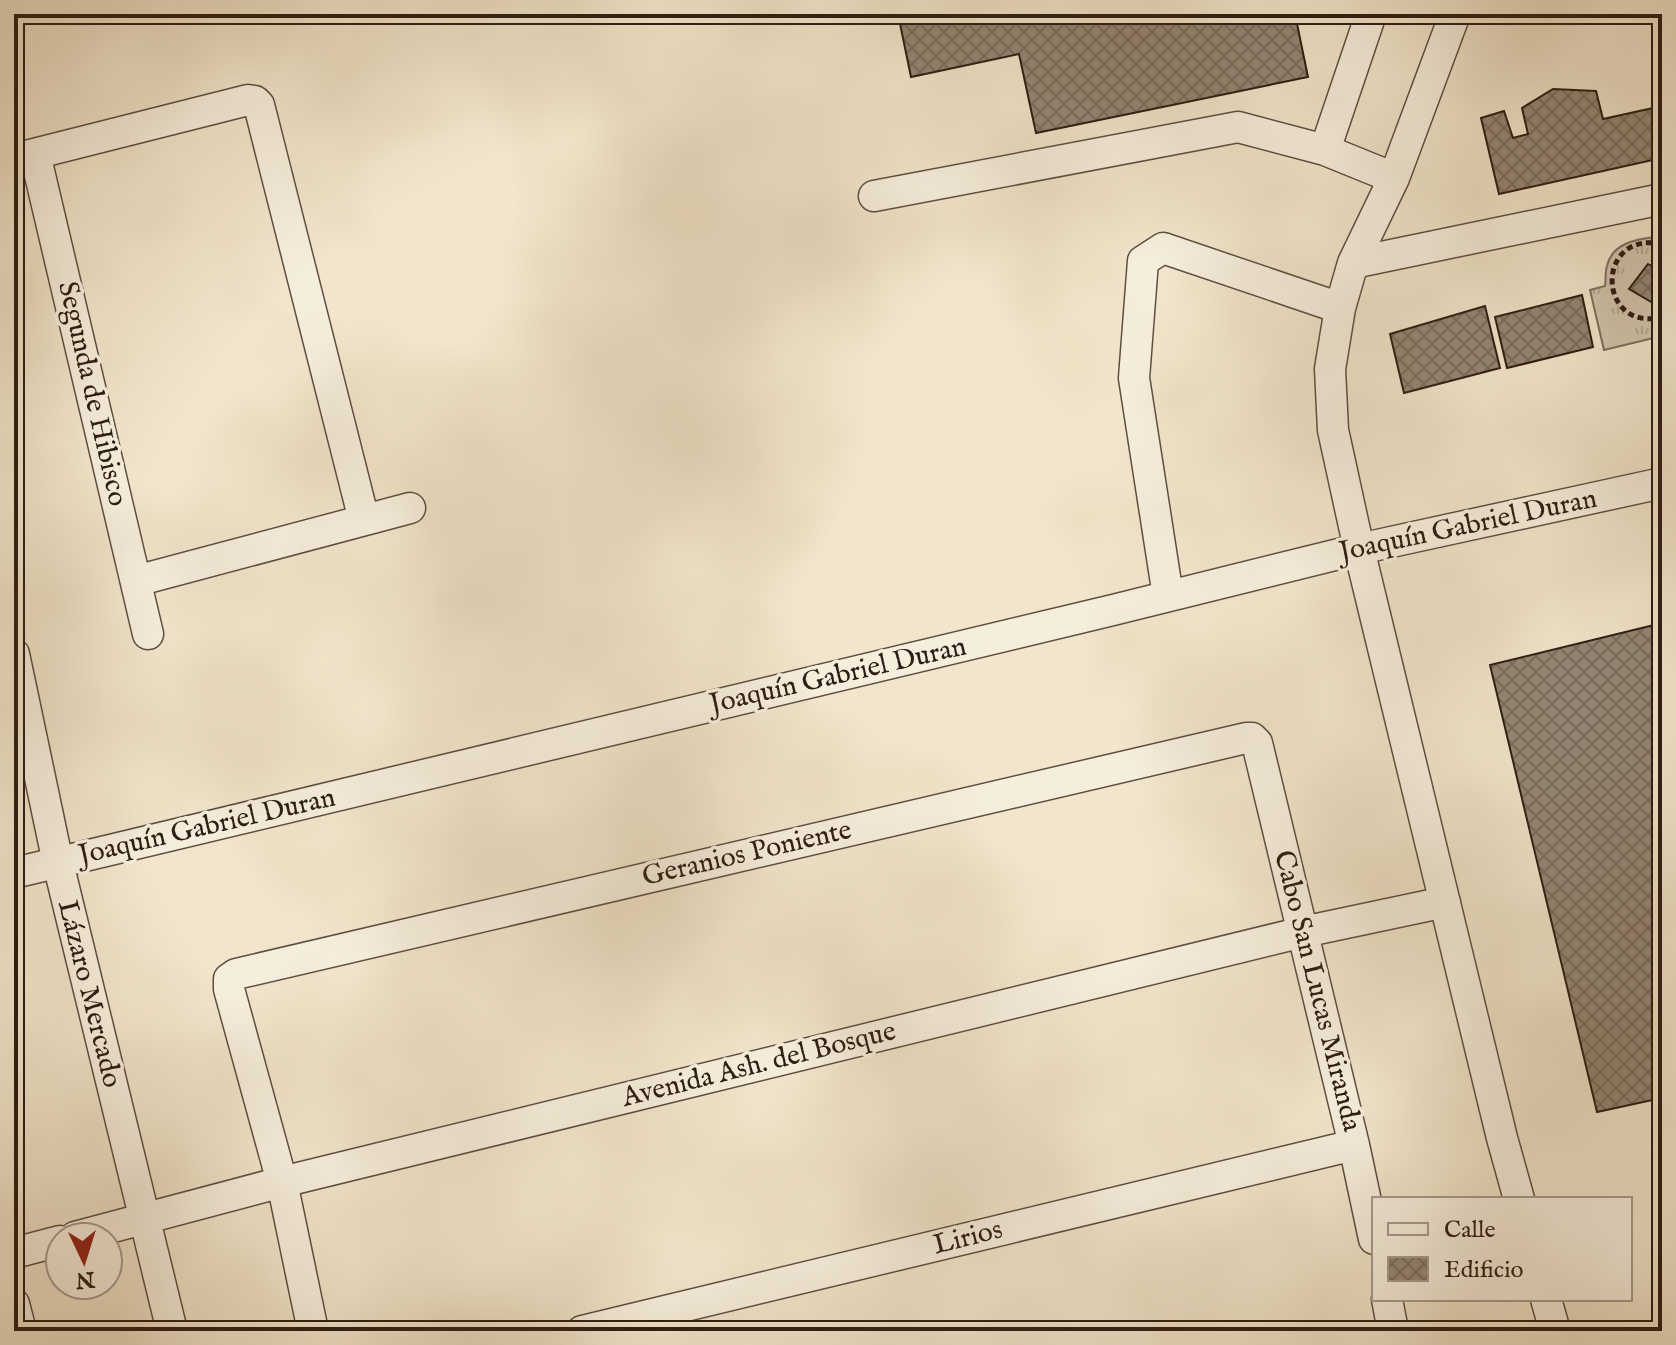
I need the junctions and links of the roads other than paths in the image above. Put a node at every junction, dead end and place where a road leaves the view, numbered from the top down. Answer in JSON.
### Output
{"nodes":[{"id":1,"x":1371,"y":14,"type":"edge"},
{"id":2,"x":1455,"y":14,"type":"edge"},
{"id":3,"x":1325,"y":150,"type":"junction"},
{"id":4,"x":25,"y":157,"type":"edge"},
{"id":5,"x":1394,"y":178,"type":"junction"},
{"id":6,"x":874,"y":196,"type":"dead end"},
{"id":7,"x":1662,"y":199,"type":"edge"},
{"id":8,"x":1353,"y":263,"type":"junction"},
{"id":9,"x":1340,"y":308,"type":"junction"},
{"id":10,"x":1662,"y":483,"type":"edge"},
{"id":11,"x":410,"y":508,"type":"dead end"},
{"id":12,"x":364,"y":520,"type":"junction"},
{"id":13,"x":1359,"y":549,"type":"junction"},
{"id":14,"x":136,"y":581,"type":"junction"},
{"id":15,"x":1168,"y":596,"type":"junction"},
{"id":16,"x":148,"y":634,"type":"dead end"},
{"id":17,"x":14,"y":654,"type":"edge"},
{"id":18,"x":1257,"y":743,"type":"joint"},
{"id":19,"x":58,"y":863,"type":"junction"},
{"id":20,"x":14,"y":873,"type":"edge"},
{"id":21,"x":1445,"y":902,"type":"junction"},
{"id":22,"x":1303,"y":932,"type":"junction"},
{"id":23,"x":1354,"y":1145,"type":"junction"},
{"id":24,"x":282,"y":1182,"type":"junction"},
{"id":25,"x":1518,"y":1197,"type":"edge"},
{"id":26,"x":143,"y":1219,"type":"junction"},
{"id":27,"x":124,"y":1224,"type":"edge"},
{"id":28,"x":1372,"y":1230,"type":"edge"},
{"id":29,"x":44,"y":1245,"type":"edge"},
{"id":30,"x":14,"y":1253,"type":"edge"},
{"id":31,"x":1387,"y":1301,"type":"edge"},
{"id":32,"x":1547,"y":1301,"type":"edge"},
{"id":33,"x":14,"y":1304,"type":"edge"},
{"id":34,"x":21,"y":1331,"type":"edge"},
{"id":35,"x":172,"y":1331,"type":"edge"},
{"id":36,"x":313,"y":1331,"type":"edge"},
{"id":37,"x":582,"y":1331,"type":"edge"},
{"id":38,"x":1393,"y":1331,"type":"edge"},
{"id":39,"x":1555,"y":1331,"type":"edge"}],
"edges":[{"from":1,"to":3,"type":"street"},
{"from":2,"to":5,"type":"street"},
{"from":3,"to":5,"type":"street"},
{"from":3,"to":6,"type":"street"},
{"from":4,"to":12,"type":"street"},
{"from":4,"to":14,"type":"street","name":"Segunda de Hibisco"},
{"from":5,"to":8,"type":"street"},
{"from":7,"to":8,"type":"street"},
{"from":8,"to":9,"type":"street"},
{"from":9,"to":13,"type":"street"},
{"from":9,"to":15,"type":"street"},
{"from":10,"to":13,"type":"street","name":"Joaquín Gabriel Duran"},
{"from":11,"to":12,"type":"street"},
{"from":12,"to":14,"type":"street"},
{"from":13,"to":15,"type":"street","name":"Joaquín Gabriel Duran"},
{"from":13,"to":21,"type":"street"},
{"from":14,"to":16,"type":"street","name":"Segunda de Hibisco"},
{"from":15,"to":19,"type":"street","name":"Joaquín Gabriel Duran"},
{"from":17,"to":19,"type":"street","name":"Lázaro Mercado"},
{"from":18,"to":22,"type":"street","name":"Cabo San Lucas Miranda"},
{"from":18,"to":24,"type":"street","name":"Geranios Poniente"},
{"from":19,"to":20,"type":"street","name":"Joaquín Gabriel Duran"},
{"from":19,"to":26,"type":"street","name":"Lázaro Mercado"},
{"from":21,"to":22,"type":"street","name":"Avenida Ash. del Bosque"},
{"from":21,"to":25,"type":"street"},
{"from":22,"to":23,"type":"street","name":"Cabo San Lucas Miranda"},
{"from":22,"to":24,"type":"street","name":"Avenida Ash. del Bosque"},
{"from":23,"to":28,"type":"street","name":"Cabo San Lucas Miranda"},
{"from":23,"to":37,"type":"street","name":"Lirios"},
{"from":24,"to":26,"type":"street","name":"Avenida Ash. del Bosque"},
{"from":24,"to":36,"type":"street"},
{"from":26,"to":27,"type":"street","name":"Avenida Ash. del Bosque"},
{"from":26,"to":35,"type":"street","name":"Lázaro Mercado"},
{"from":29,"to":30,"type":"street"},
{"from":31,"to":38,"type":"street"},
{"from":32,"to":39,"type":"street"},
{"from":33,"to":34,"type":"street"}]}
